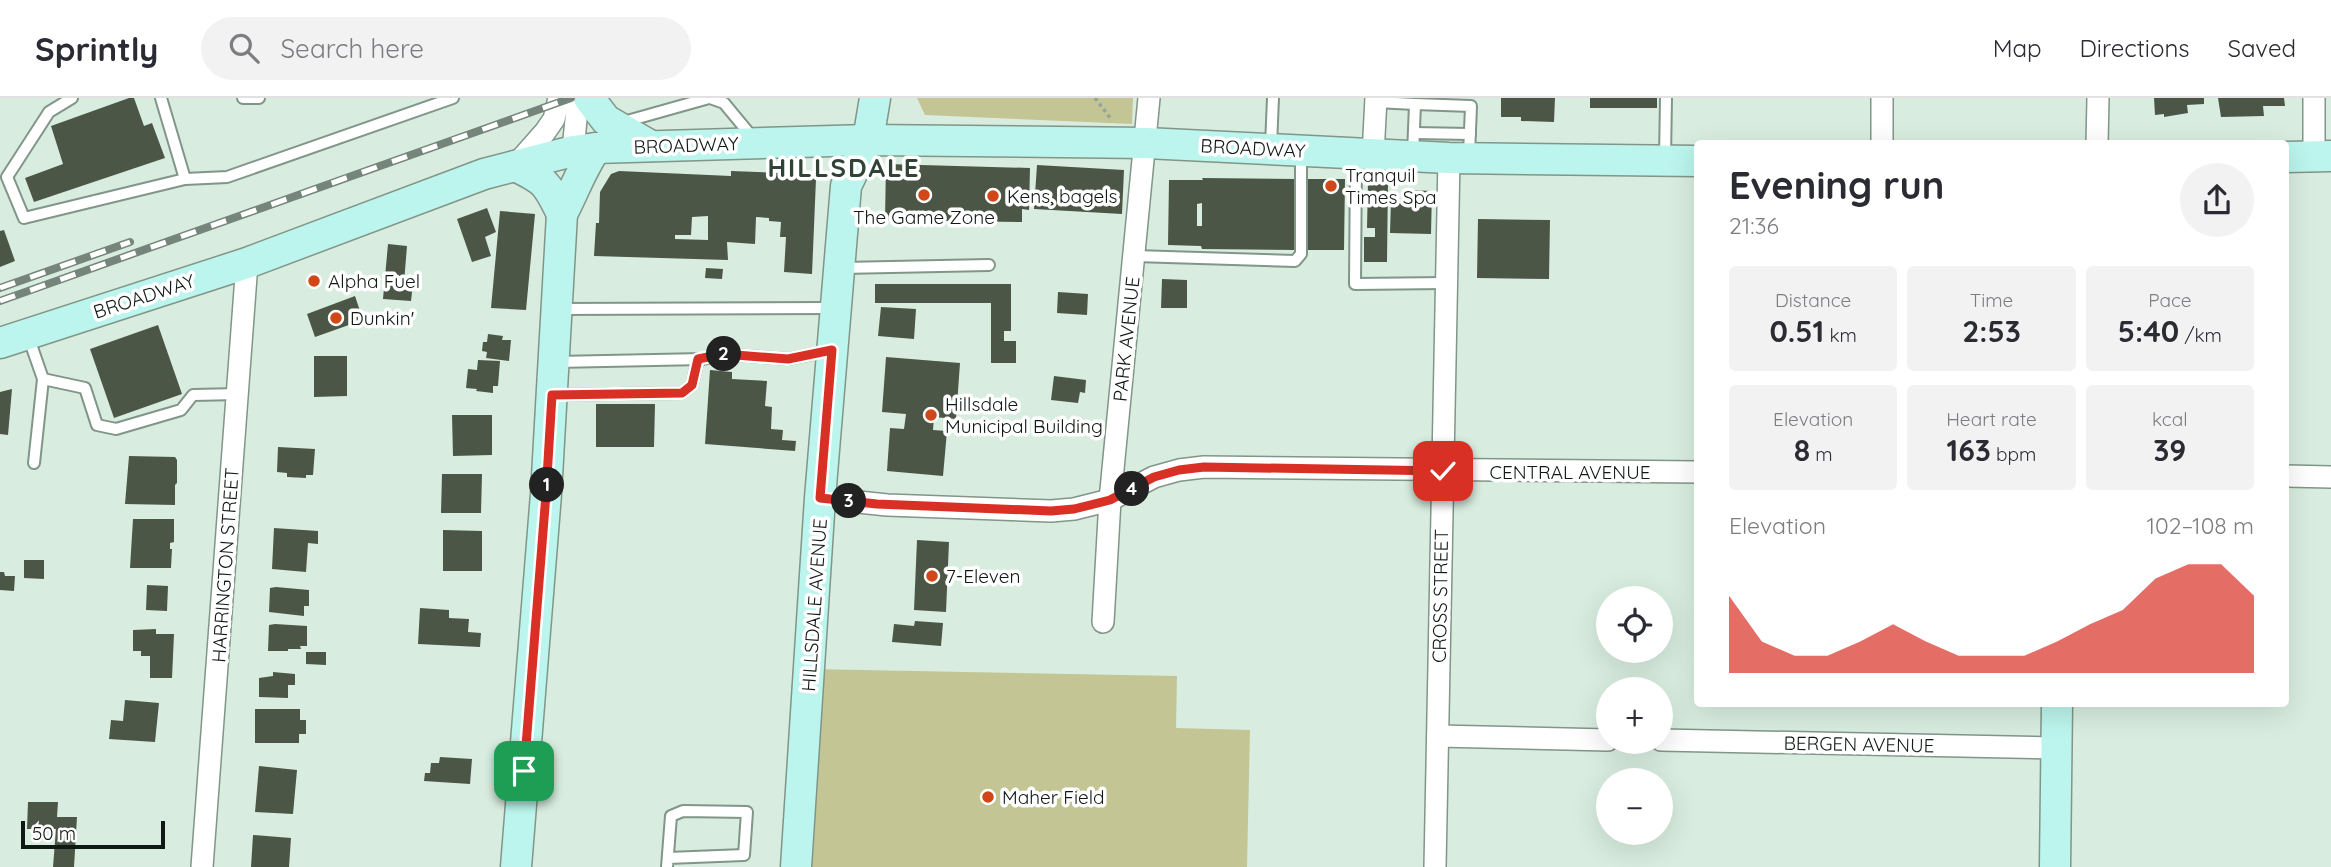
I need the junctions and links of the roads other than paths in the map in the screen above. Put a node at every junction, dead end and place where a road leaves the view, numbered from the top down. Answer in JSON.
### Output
{"nodes":[{"id":1,"x":72,"y":98,"type":"edge"},
{"id":2,"x":162,"y":98,"type":"edge"},
{"id":3,"x":243,"y":98,"type":"edge"},
{"id":4,"x":259,"y":98,"type":"edge"},
{"id":5,"x":453,"y":98,"type":"edge"},
{"id":6,"x":559,"y":98,"type":"edge"},
{"id":7,"x":578,"y":98,"type":"edge"},
{"id":8,"x":589,"y":98,"type":"edge"},
{"id":9,"x":709,"y":98,"type":"edge"},
{"id":10,"x":875,"y":98,"type":"edge"},
{"id":11,"x":1149,"y":98,"type":"edge"},
{"id":12,"x":1273,"y":98,"type":"edge"},
{"id":13,"x":1666,"y":98,"type":"edge"},
{"id":14,"x":1882,"y":98,"type":"edge"},
{"id":15,"x":2098,"y":98,"type":"edge"},
{"id":16,"x":2314,"y":98,"type":"edge"},
{"id":17,"x":1376,"y":100,"type":"edge"},
{"id":18,"x":1415,"y":104,"type":"junction"},
{"id":19,"x":868,"y":140,"type":"junction"},
{"id":20,"x":1882,"y":140,"type":"edge"},
{"id":21,"x":2097,"y":140,"type":"edge"},
{"id":22,"x":595,"y":141,"type":"junction"},
{"id":23,"x":758,"y":142,"type":"junction"},
{"id":24,"x":1146,"y":143,"type":"junction"},
{"id":25,"x":1413,"y":145,"type":"junction"},
{"id":26,"x":1271,"y":149,"type":"junction"},
{"id":27,"x":1301,"y":150,"type":"junction"},
{"id":28,"x":1463,"y":150,"type":"junction"},
{"id":29,"x":1364,"y":154,"type":"junction"},
{"id":30,"x":2310,"y":156,"type":"edge"},
{"id":31,"x":1665,"y":161,"type":"junction"},
{"id":32,"x":1694,"y":161,"type":"edge"},
{"id":33,"x":515,"y":166,"type":"junction"},
{"id":34,"x":185,"y":178,"type":"junction"},
{"id":35,"x":562,"y":214,"type":"junction"},
{"id":36,"x":1135,"y":256,"type":"junction"},
{"id":37,"x":247,"y":263,"type":"junction"},
{"id":38,"x":989,"y":265,"type":"dead end"},
{"id":39,"x":839,"y":268,"type":"junction"},
{"id":40,"x":1446,"y":283,"type":"junction"},
{"id":41,"x":836,"y":308,"type":"junction"},
{"id":42,"x":557,"y":309,"type":"junction"},
{"id":43,"x":13,"y":338,"type":"edge"},
{"id":44,"x":832,"y":350,"type":"junction"},
{"id":45,"x":698,"y":359,"type":"junction"},
{"id":46,"x":554,"y":362,"type":"junction"},
{"id":47,"x":43,"y":379,"type":"junction"},
{"id":48,"x":237,"y":394,"type":"junction"},
{"id":49,"x":552,"y":395,"type":"junction"},
{"id":50,"x":34,"y":463,"type":"dead end"},
{"id":51,"x":1443,"y":471,"type":"junction"},
{"id":52,"x":1694,"y":472,"type":"edge"},
{"id":53,"x":2289,"y":476,"type":"edge"},
{"id":54,"x":2331,"y":477,"type":"edge"},
{"id":55,"x":820,"y":498,"type":"junction"},
{"id":56,"x":1110,"y":500,"type":"junction"},
{"id":57,"x":1103,"y":622,"type":"dead end"},
{"id":58,"x":2057,"y":707,"type":"edge"},
{"id":59,"x":1438,"y":736,"type":"junction"},
{"id":60,"x":1596,"y":740,"type":"edge"},
{"id":61,"x":1673,"y":740,"type":"edge"},
{"id":62,"x":2056,"y":748,"type":"junction"},
{"id":63,"x":668,"y":862,"type":"edge"},
{"id":64,"x":202,"y":867,"type":"edge"},
{"id":65,"x":516,"y":867,"type":"edge"},
{"id":66,"x":796,"y":867,"type":"edge"},
{"id":67,"x":1435,"y":867,"type":"edge"},
{"id":68,"x":2055,"y":867,"type":"edge"}],
"edges":[{"from":1,"to":34,"type":"lane"},
{"from":2,"to":34,"type":"lane"},
{"from":3,"to":4,"type":"lane"},
{"from":5,"to":34,"type":"lane"},
{"from":6,"to":33,"type":"street"},
{"from":7,"to":22,"type":"street"},
{"from":8,"to":22,"type":"street"},
{"from":9,"to":22,"type":"lane"},
{"from":9,"to":23,"type":"lane"},
{"from":10,"to":19,"type":"street","name":"HILLSDALE AVENUE"},
{"from":11,"to":24,"type":"street","name":"PARK AVENUE"},
{"from":12,"to":26,"type":"lane"},
{"from":13,"to":31,"type":"lane"},
{"from":14,"to":20,"type":"street"},
{"from":15,"to":21,"type":"street"},
{"from":16,"to":30,"type":"street"},
{"from":17,"to":18,"type":"lane"},
{"from":17,"to":29,"type":"street"},
{"from":18,"to":25,"type":"lane"},
{"from":18,"to":28,"type":"lane"},
{"from":19,"to":23,"type":"street","name":"BROADWAY"},
{"from":19,"to":24,"type":"street","name":"BROADWAY"},
{"from":19,"to":39,"type":"street","name":"HILLSDALE AVENUE"},
{"from":22,"to":23,"type":"street","name":"BROADWAY"},
{"from":22,"to":33,"type":"street","name":"BROADWAY"},
{"from":22,"to":35,"type":"street"},
{"from":24,"to":26,"type":"street","name":"BROADWAY"},
{"from":24,"to":36,"type":"street","name":"PARK AVENUE"},
{"from":25,"to":28,"type":"street","name":"BROADWAY"},
{"from":25,"to":29,"type":"street","name":"BROADWAY"},
{"from":26,"to":27,"type":"street","name":"BROADWAY"},
{"from":27,"to":29,"type":"street","name":"BROADWAY"},
{"from":27,"to":36,"type":"lane"},
{"from":28,"to":31,"type":"street","name":"BROADWAY"},
{"from":28,"to":40,"type":"street","name":"CROSS STREET"},
{"from":29,"to":40,"type":"lane"},
{"from":31,"to":32,"type":"street","name":"BROADWAY"},
{"from":33,"to":35,"type":"street"},
{"from":33,"to":37,"type":"street","name":"BROADWAY"},
{"from":35,"to":42,"type":"street"},
{"from":36,"to":56,"type":"street","name":"PARK AVENUE"},
{"from":37,"to":43,"type":"street","name":"BROADWAY"},
{"from":37,"to":48,"type":"street","name":"HARRINGTON STREET"},
{"from":38,"to":39,"type":"lane"},
{"from":39,"to":41,"type":"street","name":"HILLSDALE AVENUE"},
{"from":40,"to":51,"type":"street","name":"CROSS STREET"},
{"from":41,"to":42,"type":"lane"},
{"from":41,"to":44,"type":"street","name":"HILLSDALE AVENUE"},
{"from":42,"to":46,"type":"street"},
{"from":43,"to":47,"type":"lane"},
{"from":44,"to":45,"type":"lane"},
{"from":44,"to":55,"type":"street","name":"HILLSDALE AVENUE"},
{"from":45,"to":46,"type":"lane"},
{"from":45,"to":49,"type":"lane"},
{"from":46,"to":49,"type":"street"},
{"from":47,"to":48,"type":"lane"},
{"from":47,"to":50,"type":"lane"},
{"from":48,"to":64,"type":"street","name":"HARRINGTON STREET"},
{"from":49,"to":65,"type":"street"},
{"from":51,"to":52,"type":"street","name":"CENTRAL AVENUE"},
{"from":51,"to":56,"type":"street","name":"CENTRAL AVENUE"},
{"from":51,"to":59,"type":"street","name":"CROSS STREET"},
{"from":53,"to":54,"type":"street"},
{"from":55,"to":56,"type":"street","name":"CENTRAL AVENUE"},
{"from":55,"to":66,"type":"street","name":"HILLSDALE AVENUE"},
{"from":56,"to":57,"type":"street","name":"PARK AVENUE"},
{"from":58,"to":62,"type":"street"},
{"from":59,"to":60,"type":"street"},
{"from":59,"to":67,"type":"street","name":"CROSS STREET"},
{"from":61,"to":62,"type":"street","name":"BERGEN AVENUE"},
{"from":62,"to":68,"type":"street"},
{"from":63,"to":63,"type":"lane"}]}
